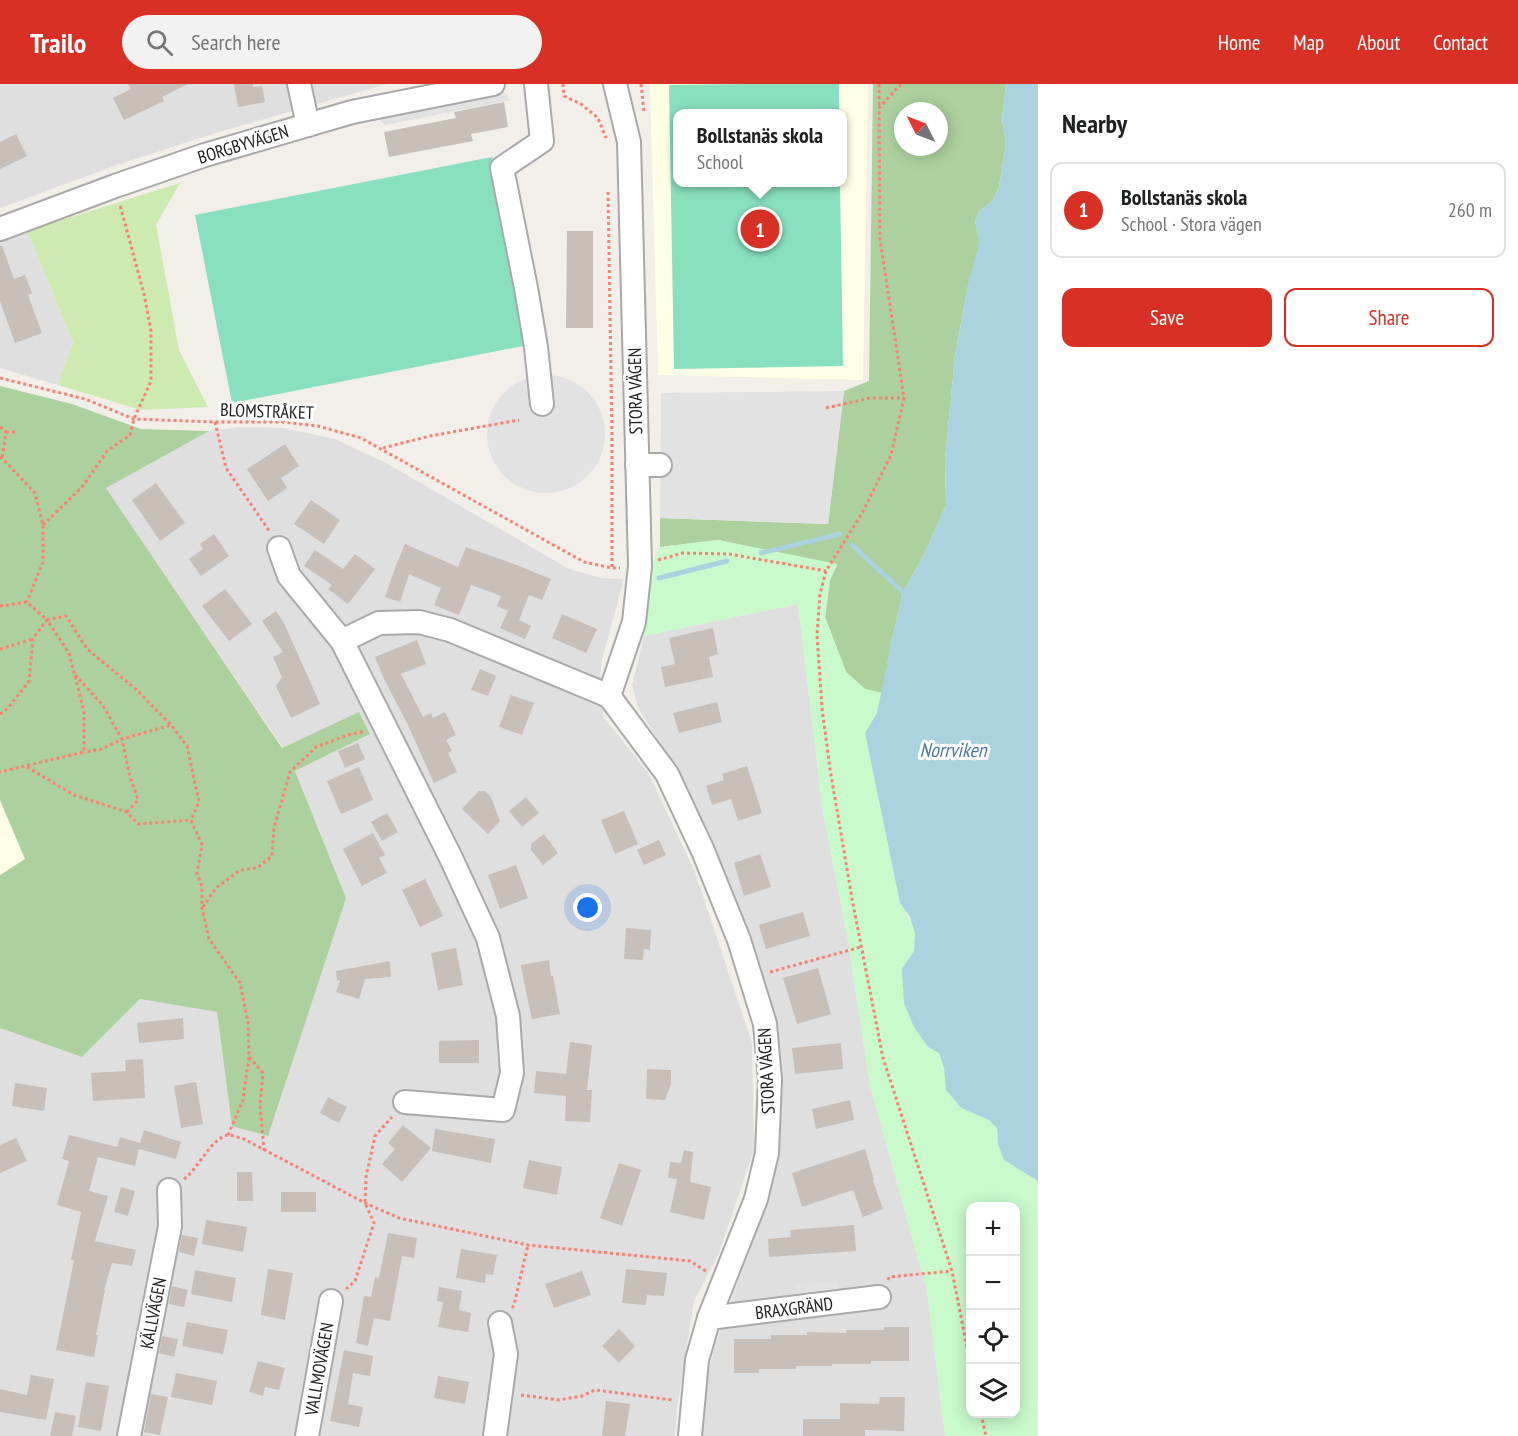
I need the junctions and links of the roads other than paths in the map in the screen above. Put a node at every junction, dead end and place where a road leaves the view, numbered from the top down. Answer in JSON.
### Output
{"nodes":[{"id":1,"x":299,"y":84,"type":"edge"},
{"id":2,"x":493,"y":84,"type":"edge"},
{"id":3,"x":536,"y":84,"type":"edge"},
{"id":4,"x":615,"y":84,"type":"edge"},
{"id":5,"x":308,"y":125,"type":"junction"},
{"id":6,"x":0,"y":230,"type":"edge"},
{"id":7,"x":542,"y":404,"type":"dead end"},
{"id":8,"x":637,"y":465,"type":"junction"},
{"id":9,"x":660,"y":465,"type":"dead end"},
{"id":10,"x":279,"y":548,"type":"road end"},
{"id":11,"x":342,"y":641,"type":"junction"},
{"id":12,"x":609,"y":696,"type":"junction"},
{"id":13,"x":405,"y":1102,"type":"road end"},
{"id":14,"x":169,"y":1190,"type":"road end"},
{"id":15,"x":879,"y":1297,"type":"road end"},
{"id":16,"x":331,"y":1301,"type":"road end"},
{"id":17,"x":708,"y":1318,"type":"junction"},
{"id":18,"x":500,"y":1323,"type":"road end"},
{"id":19,"x":129,"y":1436,"type":"edge"},
{"id":20,"x":307,"y":1436,"type":"edge"},
{"id":21,"x":495,"y":1436,"type":"edge"},
{"id":22,"x":690,"y":1436,"type":"edge"}],
"edges":[{"from":1,"to":5,"type":"street"},
{"from":2,"to":5,"type":"street","name":"BORGBYVÄGEN"},
{"from":3,"to":7,"type":"street"},
{"from":4,"to":8,"type":"street","name":"STORA VÄGEN"},
{"from":5,"to":6,"type":"street","name":"BORGBYVÄGEN"},
{"from":8,"to":9,"type":"street"},
{"from":8,"to":12,"type":"street","name":"STORA VÄGEN"},
{"from":10,"to":11,"type":"street"},
{"from":11,"to":12,"type":"street"},
{"from":11,"to":13,"type":"street"},
{"from":12,"to":17,"type":"street","name":"STORA VÄGEN"},
{"from":14,"to":19,"type":"street","name":"KÄLLVÄGEN"},
{"from":15,"to":17,"type":"street","name":"BRAXGRÄND"},
{"from":16,"to":20,"type":"street","name":"VALLMOVÄGEN"},
{"from":17,"to":22,"type":"street","name":"STORA VÄGEN"},
{"from":18,"to":21,"type":"street"}]}
